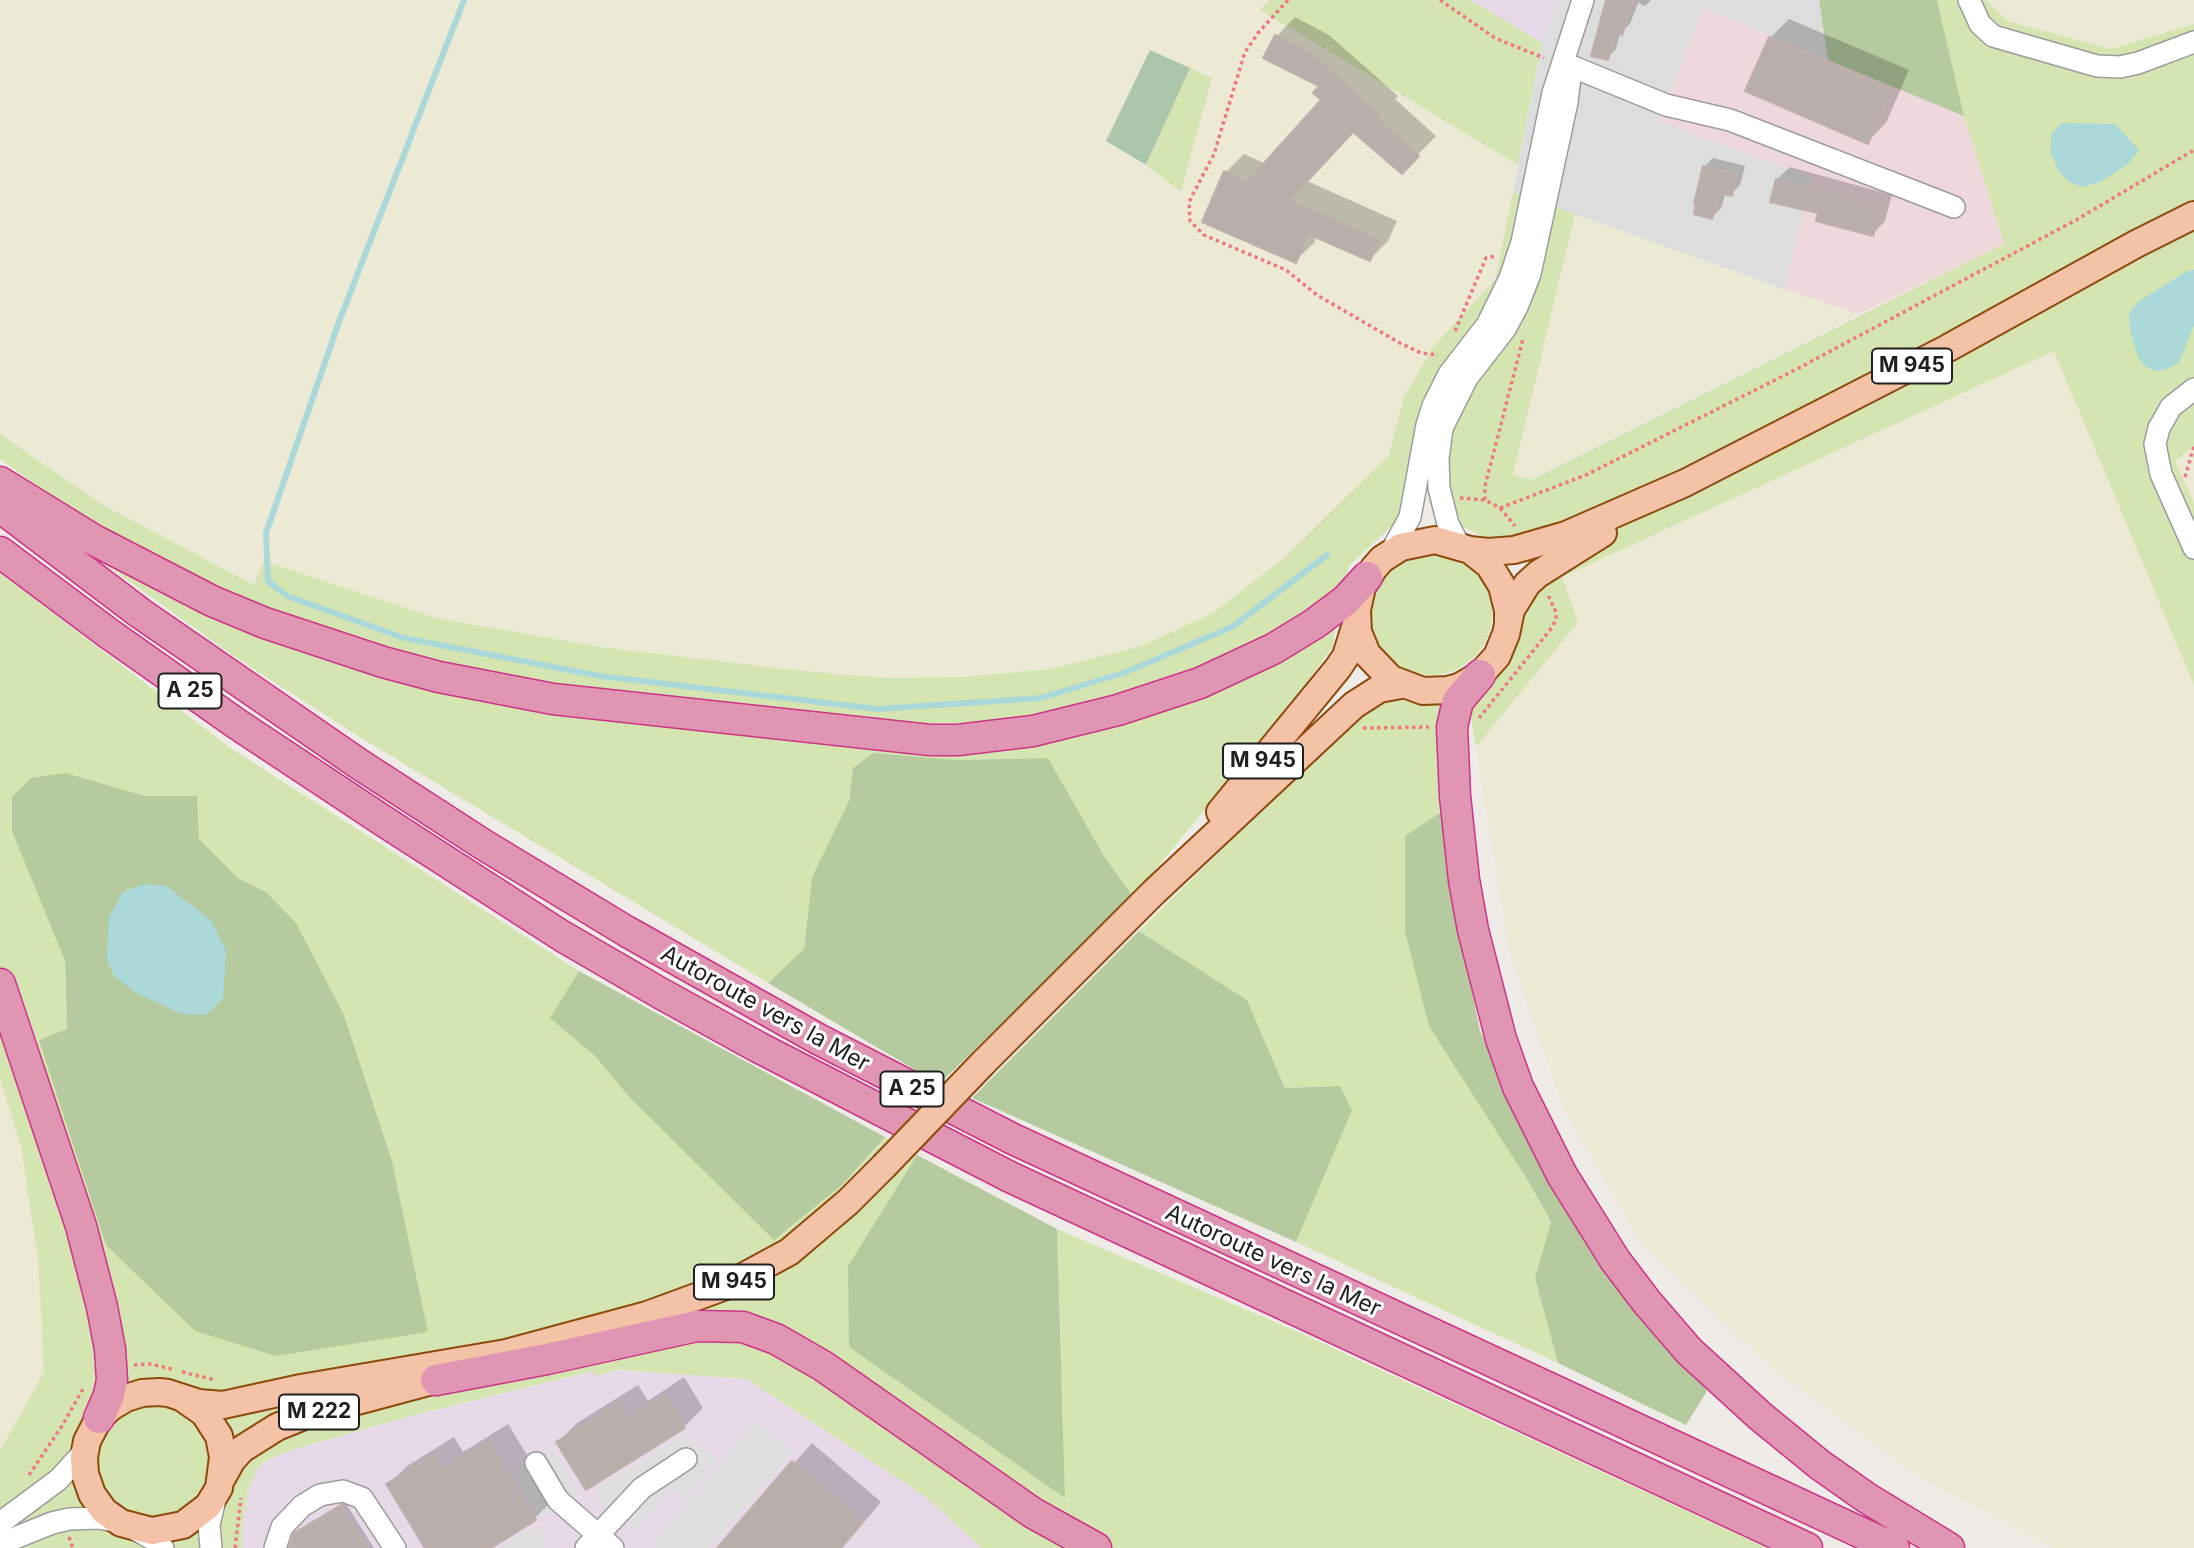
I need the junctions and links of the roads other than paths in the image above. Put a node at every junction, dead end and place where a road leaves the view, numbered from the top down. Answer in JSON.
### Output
{"nodes":[{"id":1,"x":1583,"y":0,"type":"edge"},
{"id":2,"x":1969,"y":0,"type":"edge"},
{"id":3,"x":2194,"y":42,"type":"edge"},
{"id":4,"x":2194,"y":51,"type":"edge"},
{"id":5,"x":2166,"y":53,"type":"junction"},
{"id":6,"x":1567,"y":64,"type":"junction"},
{"id":7,"x":2194,"y":204,"type":"edge"},
{"id":8,"x":1954,"y":207,"type":"dead end"},
{"id":9,"x":2194,"y":215,"type":"edge"},
{"id":10,"x":2136,"y":244,"type":"junction"},
{"id":11,"x":2194,"y":389,"type":"edge"},
{"id":12,"x":0,"y":482,"type":"edge"},
{"id":13,"x":1685,"y":483,"type":"junction"},
{"id":14,"x":0,"y":507,"type":"edge"},
{"id":15,"x":1464,"y":547,"type":"junction"},
{"id":16,"x":2194,"y":548,"type":"edge"},
{"id":17,"x":0,"y":552,"type":"edge"},
{"id":18,"x":1391,"y":552,"type":"junction"},
{"id":19,"x":1367,"y":577,"type":"junction"},
{"id":20,"x":1357,"y":621,"type":"junction"},
{"id":21,"x":1508,"y":622,"type":"junction"},
{"id":22,"x":1480,"y":675,"type":"junction"},
{"id":23,"x":1401,"y":684,"type":"junction"},
{"id":24,"x":1154,"y":892,"type":"junction"},
{"id":25,"x":0,"y":984,"type":"edge"},
{"id":26,"x":554,"y":1341,"type":"joint"},
{"id":27,"x":506,"y":1353,"type":"junction"},
{"id":28,"x":436,"y":1380,"type":"junction"},
{"id":29,"x":184,"y":1399,"type":"junction"},
{"id":30,"x":93,"y":1429,"type":"junction"},
{"id":31,"x":686,"y":1459,"type":"dead end"},
{"id":32,"x":536,"y":1462,"type":"dead end"},
{"id":33,"x":228,"y":1484,"type":"junction"},
{"id":34,"x":0,"y":1522,"type":"edge"},
{"id":35,"x":126,"y":1525,"type":"junction"},
{"id":36,"x":0,"y":1544,"type":"edge"},
{"id":37,"x":599,"y":1544,"type":"edge"},
{"id":38,"x":163,"y":1548,"type":"edge"},
{"id":39,"x":211,"y":1548,"type":"edge"},
{"id":40,"x":275,"y":1548,"type":"edge"},
{"id":41,"x":395,"y":1548,"type":"edge"},
{"id":42,"x":1096,"y":1548,"type":"edge"},
{"id":43,"x":1807,"y":1548,"type":"edge"},
{"id":44,"x":1894,"y":1548,"type":"edge"},
{"id":45,"x":1949,"y":1548,"type":"edge"}],
"edges":[{"from":1,"to":6,"type":"street"},
{"from":2,"to":5,"type":"street"},
{"from":3,"to":5,"type":"street"},
{"from":4,"to":5,"type":"street"},
{"from":6,"to":8,"type":"street"},
{"from":6,"to":15,"type":"street"},
{"from":6,"to":18,"type":"street"},
{"from":7,"to":10,"type":"main road","number":"M 945"},
{"from":9,"to":10,"type":"main road","number":"M 945"},
{"from":10,"to":13,"type":"main road","number":"M 945"},
{"from":11,"to":16,"type":"street"},
{"from":12,"to":19,"type":"highway"},
{"from":13,"to":15,"type":"main road","number":"M 945"},
{"from":13,"to":21,"type":"main road","number":"M 945"},
{"from":14,"to":44,"type":"highway","name":"Autoroute vers la Mer","number":"A 25"},
{"from":15,"to":18,"type":"main road"},
{"from":15,"to":21,"type":"main road"},
{"from":17,"to":43,"type":"highway","number":"A 25"},
{"from":18,"to":19,"type":"main road"},
{"from":19,"to":20,"type":"main road"},
{"from":20,"to":23,"type":"main road"},
{"from":20,"to":24,"type":"main road","number":"M 945"},
{"from":21,"to":22,"type":"main road"},
{"from":22,"to":23,"type":"main road"},
{"from":22,"to":45,"type":"highway"},
{"from":23,"to":24,"type":"main road","number":"M 945"},
{"from":24,"to":26,"type":"main road","number":"M 945","bridge":true},
{"from":25,"to":30,"type":"highway"},
{"from":26,"to":27,"type":"main road","number":"M 222"},
{"from":27,"to":28,"type":"main road","number":"M 222"},
{"from":27,"to":29,"type":"main road","number":"M 222"},
{"from":28,"to":33,"type":"main road","number":"M 222"},
{"from":28,"to":42,"type":"highway"},
{"from":29,"to":30,"type":"main road"},
{"from":29,"to":33,"type":"main road"},
{"from":30,"to":34,"type":"street"},
{"from":30,"to":35,"type":"main road"},
{"from":31,"to":37,"type":"street"},
{"from":32,"to":37,"type":"street"},
{"from":33,"to":35,"type":"main road"},
{"from":33,"to":39,"type":"street"},
{"from":35,"to":36,"type":"street"},
{"from":35,"to":38,"type":"street"},
{"from":40,"to":41,"type":"street"}]}
